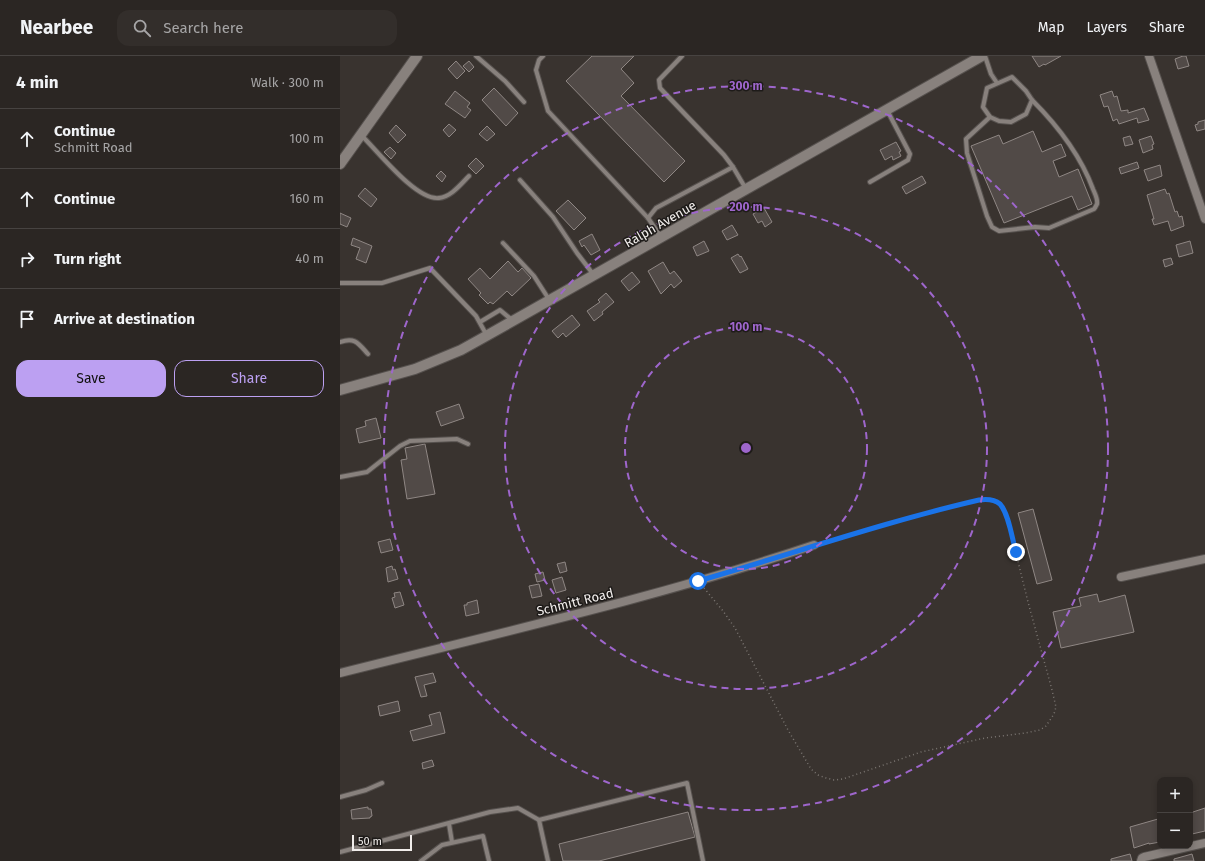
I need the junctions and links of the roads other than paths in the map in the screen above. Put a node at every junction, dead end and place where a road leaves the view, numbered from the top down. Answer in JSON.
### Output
{"nodes":[{"id":1,"x":416,"y":56,"type":"edge"},
{"id":2,"x":476,"y":56,"type":"edge"},
{"id":3,"x":543,"y":56,"type":"edge"},
{"id":4,"x":682,"y":56,"type":"edge"},
{"id":5,"x":983,"y":56,"type":"edge"},
{"id":6,"x":1149,"y":56,"type":"edge"},
{"id":7,"x":997,"y":83,"type":"junction"},
{"id":8,"x":1032,"y":100,"type":"junction"},
{"id":9,"x":524,"y":102,"type":"dead end"},
{"id":10,"x":887,"y":110,"type":"junction"},
{"id":11,"x":990,"y":117,"type":"junction"},
{"id":12,"x":360,"y":135,"type":"junction"},
{"id":13,"x":340,"y":164,"type":"edge"},
{"id":14,"x":733,"y":167,"type":"junction"},
{"id":15,"x":469,"y":176,"type":"dead end"},
{"id":16,"x":520,"y":180,"type":"dead end"},
{"id":17,"x":870,"y":182,"type":"dead end"},
{"id":18,"x":746,"y":189,"type":"junction"},
{"id":19,"x":648,"y":218,"type":"junction"},
{"id":20,"x":1205,"y":219,"type":"edge"},
{"id":21,"x":662,"y":238,"type":"junction"},
{"id":22,"x":503,"y":244,"type":"dead end"},
{"id":23,"x":595,"y":276,"type":"junction"},
{"id":24,"x":340,"y":282,"type":"edge"},
{"id":25,"x":550,"y":301,"type":"junction"},
{"id":26,"x":480,"y":322,"type":"junction"},
{"id":27,"x":513,"y":322,"type":"junction"},
{"id":28,"x":487,"y":336,"type":"junction"},
{"id":29,"x":340,"y":342,"type":"edge"},
{"id":30,"x":368,"y":354,"type":"dead end"},
{"id":31,"x":340,"y":390,"type":"edge"},
{"id":32,"x":468,"y":444,"type":"dead end"},
{"id":33,"x":340,"y":477,"type":"edge"},
{"id":34,"x":814,"y":545,"type":"road end"},
{"id":35,"x":1205,"y":559,"type":"edge"},
{"id":36,"x":1122,"y":577,"type":"dead end"},
{"id":37,"x":340,"y":673,"type":"edge"},
{"id":38,"x":382,"y":784,"type":"dead end"},
{"id":39,"x":340,"y":797,"type":"edge"},
{"id":40,"x":539,"y":820,"type":"junction"},
{"id":41,"x":449,"y":824,"type":"junction"},
{"id":42,"x":452,"y":842,"type":"junction"},
{"id":43,"x":1205,"y":843,"type":"edge"},
{"id":44,"x":340,"y":852,"type":"edge"},
{"id":45,"x":1141,"y":860,"type":"edge"},
{"id":46,"x":421,"y":861,"type":"edge"},
{"id":47,"x":489,"y":861,"type":"edge"},
{"id":48,"x":548,"y":861,"type":"edge"},
{"id":49,"x":703,"y":861,"type":"edge"}],
"edges":[{"from":1,"to":12,"type":"street"},
{"from":2,"to":9,"type":"lane"},
{"from":3,"to":19,"type":"lane"},
{"from":4,"to":14,"type":"lane"},
{"from":5,"to":7,"type":"lane"},
{"from":5,"to":10,"type":"street","name":"Ralph Avenue"},
{"from":6,"to":20,"type":"street"},
{"from":7,"to":8,"type":"lane"},
{"from":7,"to":11,"type":"lane"},
{"from":8,"to":11,"type":"lane"},
{"from":8,"to":11,"type":"lane"},
{"from":10,"to":17,"type":"lane"},
{"from":10,"to":18,"type":"street","name":"Ralph Avenue"},
{"from":12,"to":13,"type":"street"},
{"from":12,"to":15,"type":"lane"},
{"from":14,"to":18,"type":"lane"},
{"from":14,"to":19,"type":"lane"},
{"from":16,"to":23,"type":"lane"},
{"from":18,"to":21,"type":"street","name":"Ralph Avenue"},
{"from":19,"to":21,"type":"lane"},
{"from":21,"to":23,"type":"street","name":"Ralph Avenue"},
{"from":22,"to":25,"type":"lane"},
{"from":23,"to":25,"type":"street","name":"Ralph Avenue"},
{"from":24,"to":26,"type":"lane"},
{"from":25,"to":27,"type":"street","name":"Ralph Avenue"},
{"from":26,"to":27,"type":"lane"},
{"from":26,"to":28,"type":"lane"},
{"from":27,"to":28,"type":"street","name":"Ralph Avenue"},
{"from":28,"to":31,"type":"street","name":"Ralph Avenue"},
{"from":29,"to":30,"type":"lane"},
{"from":32,"to":33,"type":"lane"},
{"from":34,"to":37,"type":"street","name":"Schmitt Road"},
{"from":35,"to":36,"type":"street"},
{"from":38,"to":39,"type":"lane"},
{"from":40,"to":41,"type":"lane"},
{"from":40,"to":48,"type":"lane"},
{"from":40,"to":49,"type":"lane"},
{"from":41,"to":42,"type":"lane"},
{"from":41,"to":44,"type":"lane"},
{"from":42,"to":46,"type":"lane"},
{"from":42,"to":47,"type":"lane"},
{"from":43,"to":45,"type":"street"}]}
